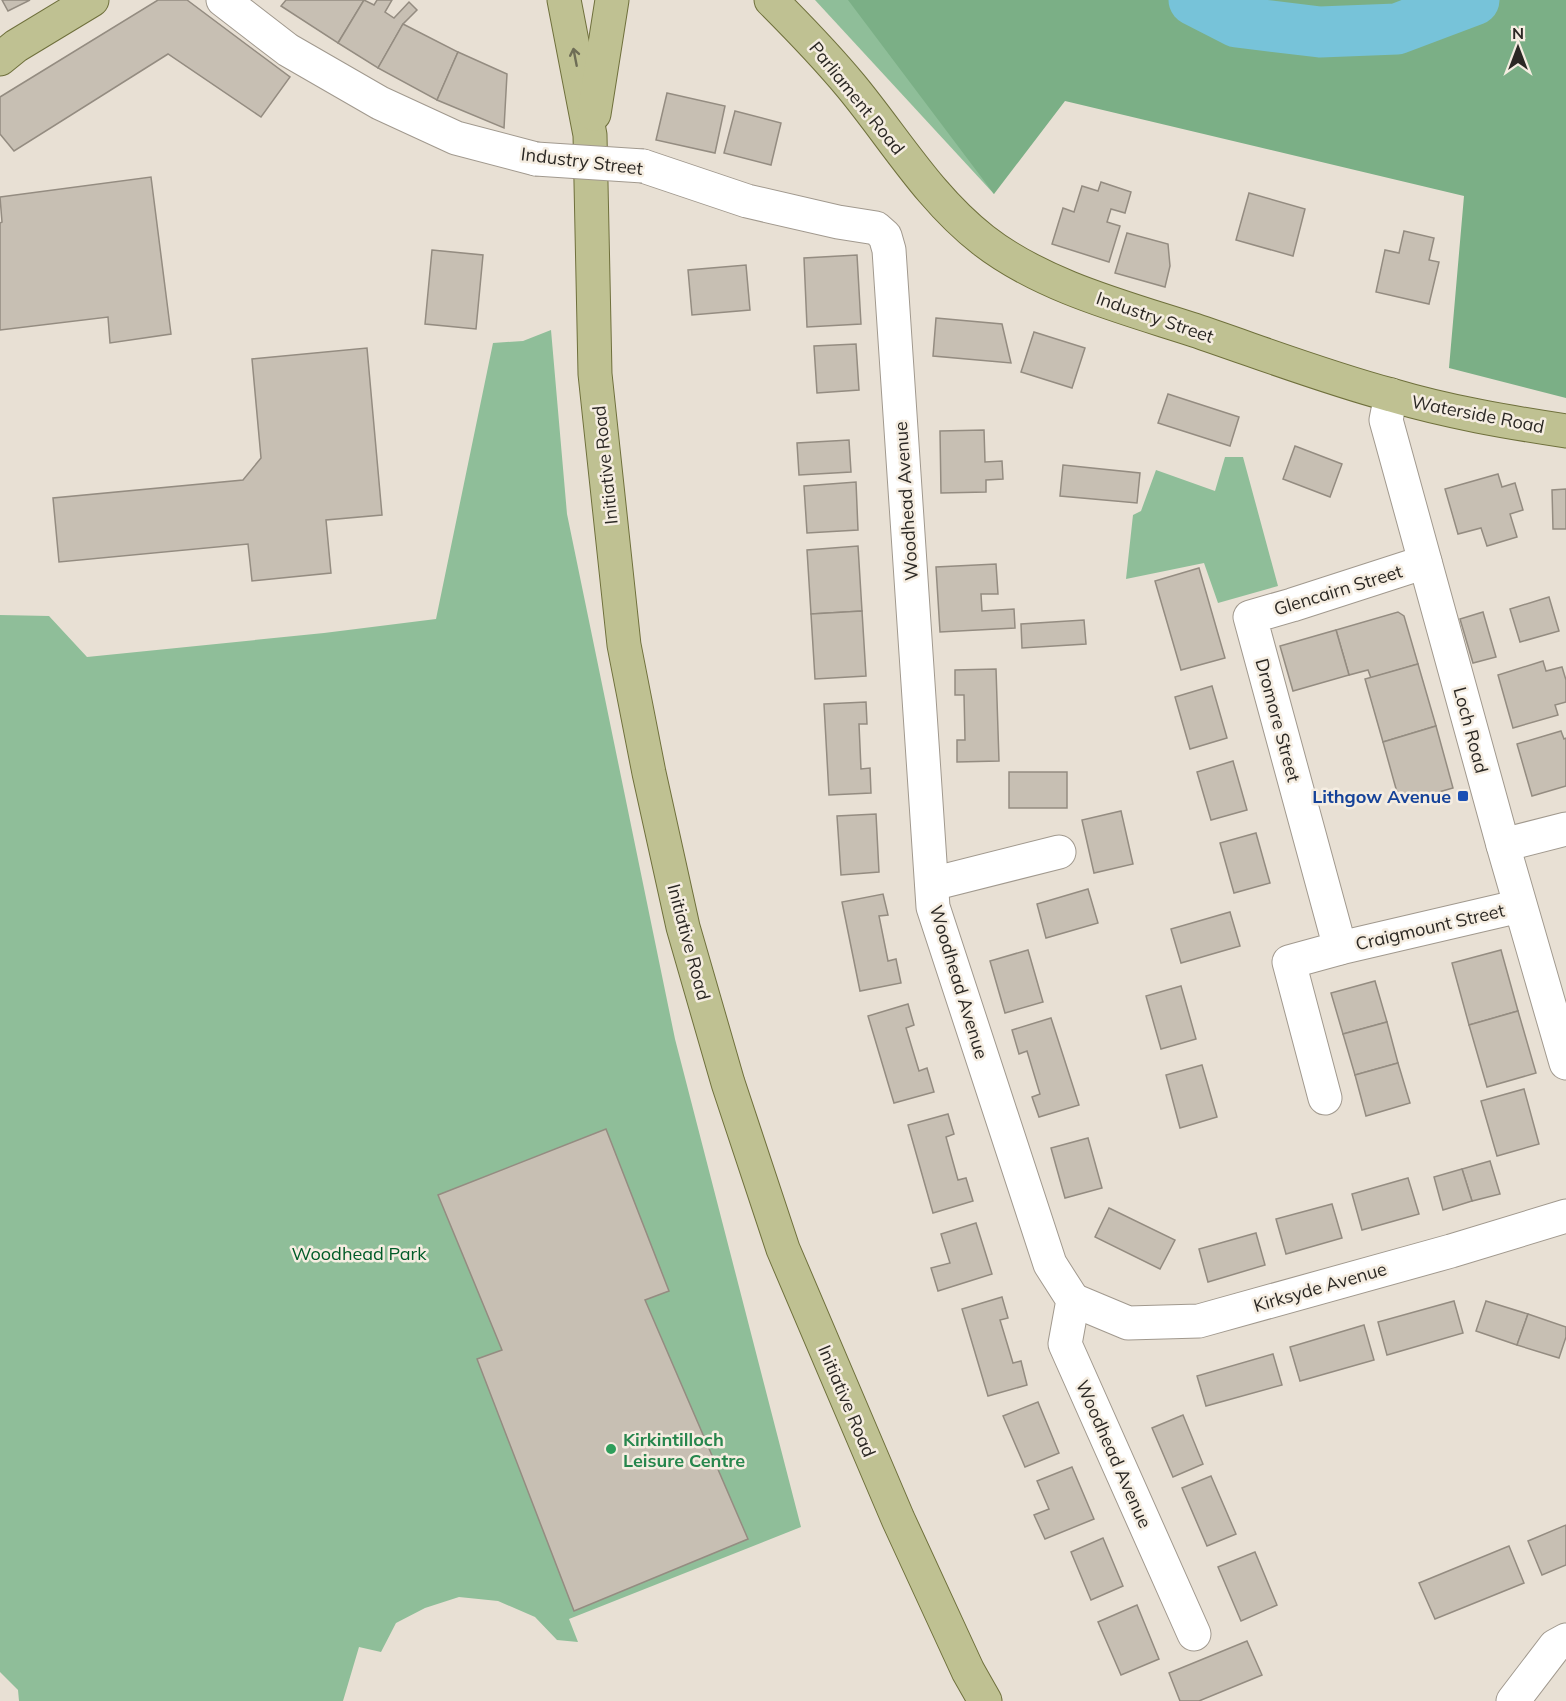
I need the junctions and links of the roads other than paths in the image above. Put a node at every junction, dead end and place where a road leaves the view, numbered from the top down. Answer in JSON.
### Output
{"nodes":[{"id":1,"x":92,"y":0,"type":"edge"},
{"id":2,"x":223,"y":0,"type":"edge"},
{"id":3,"x":564,"y":0,"type":"edge"},
{"id":4,"x":612,"y":0,"type":"edge"},
{"id":5,"x":771,"y":0,"type":"edge"},
{"id":6,"x":0,"y":59,"type":"edge"},
{"id":7,"x":590,"y":135,"type":"junction"},
{"id":8,"x":939,"y":199,"type":"joint"},
{"id":9,"x":889,"y":250,"type":"joint"},
{"id":10,"x":1391,"y":396,"type":"junction"},
{"id":11,"x":1566,"y":431,"type":"edge"},
{"id":12,"x":1425,"y":562,"type":"junction"},
{"id":13,"x":1250,"y":617,"type":"joint"},
{"id":14,"x":1566,"y":828,"type":"edge"},
{"id":15,"x":1503,"y":845,"type":"junction"},
{"id":16,"x":1059,"y":852,"type":"dead end"},
{"id":17,"x":932,"y":884,"type":"junction"},
{"id":18,"x":1520,"y":906,"type":"junction"},
{"id":19,"x":1340,"y":948,"type":"junction"},
{"id":20,"x":1566,"y":1063,"type":"edge"},
{"id":21,"x":1326,"y":1098,"type":"dead end"},
{"id":22,"x":1566,"y":1216,"type":"edge"},
{"id":23,"x":1073,"y":1300,"type":"junction"},
{"id":24,"x":1194,"y":1634,"type":"dead end"},
{"id":25,"x":1560,"y":1643,"type":"edge"},
{"id":26,"x":985,"y":1701,"type":"edge"},
{"id":27,"x":1513,"y":1701,"type":"edge"}],
"edges":[{"from":1,"to":6,"type":"main road"},
{"from":2,"to":9,"type":"street","name":"Industry Street","bridge":true},
{"from":7,"to":3,"type":"main road","one_way":true},
{"from":4,"to":7,"type":"main road"},
{"from":5,"to":8,"type":"main road","name":"Parliament Road"},
{"from":7,"to":26,"type":"main road","name":"Initiative Road"},
{"from":8,"to":10,"type":"main road","name":"Industry Street"},
{"from":9,"to":17,"type":"street","name":"Woodhead Avenue"},
{"from":10,"to":11,"type":"main road","name":"Waterside Road"},
{"from":10,"to":12,"type":"street","name":"Loch Road"},
{"from":12,"to":13,"type":"street","name":"Glencairn Street"},
{"from":12,"to":15,"type":"street","name":"Loch Road"},
{"from":13,"to":19,"type":"street","name":"Dromore Street"},
{"from":14,"to":15,"type":"street"},
{"from":15,"to":18,"type":"street","name":"Loch Road"},
{"from":16,"to":17,"type":"street"},
{"from":17,"to":23,"type":"street","name":"Woodhead Avenue"},
{"from":18,"to":19,"type":"street","name":"Craigmount Street"},
{"from":18,"to":20,"type":"street","name":"Loch Road"},
{"from":19,"to":21,"type":"street"},
{"from":22,"to":23,"type":"street","name":"Kirksyde Avenue"},
{"from":23,"to":24,"type":"street","name":"Woodhead Avenue"},
{"from":25,"to":27,"type":"street"}]}
